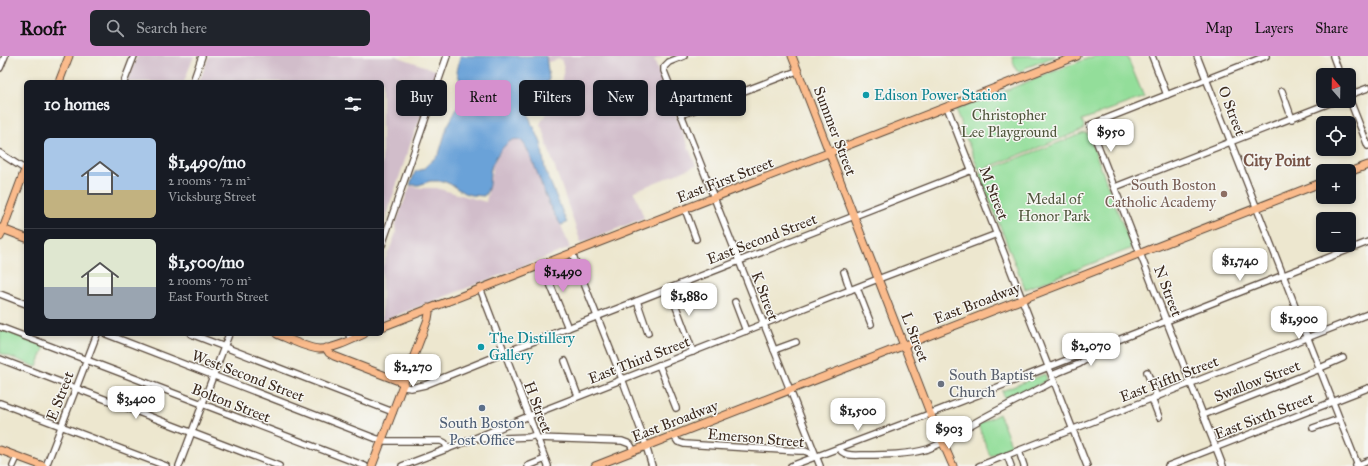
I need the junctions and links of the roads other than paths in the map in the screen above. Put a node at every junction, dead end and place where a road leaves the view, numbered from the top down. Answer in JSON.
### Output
{"nodes":[{"id":1,"x":5,"y":56,"type":"edge"},
{"id":2,"x":69,"y":56,"type":"edge"},
{"id":3,"x":134,"y":56,"type":"edge"},
{"id":4,"x":202,"y":56,"type":"edge"},
{"id":5,"x":447,"y":56,"type":"edge"},
{"id":6,"x":684,"y":56,"type":"edge"},
{"id":7,"x":792,"y":56,"type":"edge"},
{"id":8,"x":1077,"y":56,"type":"edge"},
{"id":9,"x":1152,"y":56,"type":"edge"},
{"id":10,"x":1197,"y":56,"type":"edge"},
{"id":11,"x":1266,"y":56,"type":"edge"},
{"id":12,"x":1333,"y":56,"type":"edge"},
{"id":13,"x":0,"y":68,"type":"edge"},
{"id":14,"x":1337,"y":68,"type":"edge"},
{"id":15,"x":797,"y":70,"type":"junction"},
{"id":16,"x":1206,"y":79,"type":"junction"},
{"id":17,"x":60,"y":80,"type":"edge"},
{"id":18,"x":125,"y":80,"type":"edge"},
{"id":19,"x":194,"y":80,"type":"edge"},
{"id":20,"x":667,"y":80,"type":"edge"},
{"id":21,"x":1368,"y":88,"type":"edge"},
{"id":22,"x":746,"y":90,"type":"edge"},
{"id":23,"x":1282,"y":91,"type":"dead end"},
{"id":24,"x":1356,"y":93,"type":"edge"},
{"id":25,"x":1167,"y":95,"type":"junction"},
{"id":26,"x":947,"y":107,"type":"junction"},
{"id":27,"x":1317,"y":108,"type":"edge"},
{"id":28,"x":1354,"y":108,"type":"edge"},
{"id":29,"x":681,"y":116,"type":"edge"},
{"id":30,"x":1292,"y":118,"type":"junction"},
{"id":31,"x":1231,"y":142,"type":"junction"},
{"id":32,"x":1368,"y":146,"type":"edge"},
{"id":33,"x":0,"y":153,"type":"edge"},
{"id":34,"x":829,"y":153,"type":"junction"},
{"id":35,"x":1368,"y":165,"type":"edge"},
{"id":36,"x":24,"y":168,"type":"edge"},
{"id":37,"x":1356,"y":169,"type":"edge"},
{"id":38,"x":972,"y":170,"type":"junction"},
{"id":39,"x":24,"y":174,"type":"edge"},
{"id":40,"x":1316,"y":185,"type":"edge"},
{"id":41,"x":1115,"y":187,"type":"junction"},
{"id":42,"x":714,"y":198,"type":"junction"},
{"id":43,"x":1256,"y":208,"type":"junction"},
{"id":44,"x":685,"y":209,"type":"junction"},
{"id":45,"x":854,"y":216,"type":"junction"},
{"id":46,"x":2,"y":228,"type":"edge"},
{"id":47,"x":997,"y":234,"type":"junction"},
{"id":48,"x":0,"y":237,"type":"edge"},
{"id":49,"x":24,"y":237,"type":"edge"},
{"id":50,"x":384,"y":239,"type":"edge"},
{"id":51,"x":696,"y":239,"type":"dead end"},
{"id":52,"x":1368,"y":242,"type":"edge"},
{"id":53,"x":572,"y":253,"type":"junction"},
{"id":54,"x":1140,"y":254,"type":"junction"},
{"id":55,"x":739,"y":261,"type":"junction"},
{"id":56,"x":542,"y":264,"type":"junction"},
{"id":57,"x":844,"y":272,"type":"dead end"},
{"id":58,"x":1283,"y":275,"type":"junction"},
{"id":59,"x":878,"y":279,"type":"junction"},
{"id":60,"x":480,"y":288,"type":"junction"},
{"id":61,"x":669,"y":288,"type":"junction"},
{"id":62,"x":857,"y":288,"type":"junction"},
{"id":63,"x":850,"y":290,"type":"junction"},
{"id":64,"x":0,"y":294,"type":"edge"},
{"id":65,"x":1022,"y":300,"type":"junction"},
{"id":66,"x":637,"y":301,"type":"junction"},
{"id":67,"x":735,"y":302,"type":"dead end"},
{"id":68,"x":24,"y":303,"type":"edge"},
{"id":69,"x":428,"y":308,"type":"junction"},
{"id":70,"x":1368,"y":314,"type":"edge"},
{"id":71,"x":598,"y":316,"type":"junction"},
{"id":72,"x":1166,"y":321,"type":"junction"},
{"id":73,"x":763,"y":324,"type":"junction"},
{"id":74,"x":871,"y":324,"type":"dead end"},
{"id":75,"x":384,"y":326,"type":"edge"},
{"id":76,"x":0,"y":327,"type":"edge"},
{"id":77,"x":568,"y":328,"type":"junction"},
{"id":78,"x":746,"y":331,"type":"junction"},
{"id":79,"x":648,"y":333,"type":"dead end"},
{"id":80,"x":96,"y":336,"type":"edge"},
{"id":81,"x":111,"y":336,"type":"edge"},
{"id":82,"x":196,"y":336,"type":"edge"},
{"id":83,"x":228,"y":336,"type":"edge"},
{"id":84,"x":282,"y":336,"type":"edge"},
{"id":85,"x":349,"y":337,"type":"edge"},
{"id":86,"x":1308,"y":338,"type":"junction"},
{"id":87,"x":1119,"y":339,"type":"junction"},
{"id":88,"x":796,"y":342,"type":"dead end"},
{"id":89,"x":904,"y":345,"type":"junction"},
{"id":90,"x":224,"y":347,"type":"junction"},
{"id":91,"x":326,"y":348,"type":"junction"},
{"id":92,"x":774,"y":350,"type":"junction"},
{"id":93,"x":504,"y":352,"type":"junction"},
{"id":94,"x":693,"y":352,"type":"junction"},
{"id":95,"x":1343,"y":358,"type":"dead end"},
{"id":96,"x":0,"y":359,"type":"edge"},
{"id":97,"x":87,"y":360,"type":"junction"},
{"id":98,"x":564,"y":361,"type":"dead end"},
{"id":99,"x":659,"y":365,"type":"junction"},
{"id":100,"x":1048,"y":367,"type":"junction"},
{"id":101,"x":1320,"y":369,"type":"junction"},
{"id":102,"x":1147,"y":372,"type":"dead end"},
{"id":103,"x":214,"y":376,"type":"junction"},
{"id":104,"x":1053,"y":378,"type":"junction"},
{"id":105,"x":622,"y":379,"type":"junction"},
{"id":106,"x":1191,"y":384,"type":"junction"},
{"id":107,"x":404,"y":385,"type":"junction"},
{"id":108,"x":77,"y":388,"type":"junction"},
{"id":109,"x":1368,"y":388,"type":"edge"},
{"id":110,"x":790,"y":390,"type":"junction"},
{"id":111,"x":578,"y":396,"type":"junction"},
{"id":112,"x":1155,"y":398,"type":"junction"},
{"id":113,"x":1332,"y":402,"type":"junction"},
{"id":114,"x":0,"y":403,"type":"edge"},
{"id":115,"x":203,"y":405,"type":"junction"},
{"id":116,"x":676,"y":408,"type":"dead end"},
{"id":117,"x":393,"y":412,"type":"junction"},
{"id":118,"x":930,"y":413,"type":"junction"},
{"id":119,"x":1202,"y":415,"type":"junction"},
{"id":120,"x":529,"y":416,"type":"junction"},
{"id":121,"x":1159,"y":417,"type":"dead end"},
{"id":122,"x":1339,"y":420,"type":"junction"},
{"id":123,"x":61,"y":427,"type":"junction"},
{"id":124,"x":1313,"y":428,"type":"dead end"},
{"id":125,"x":1073,"y":429,"type":"junction"},
{"id":126,"x":192,"y":432,"type":"junction"},
{"id":127,"x":674,"y":436,"type":"junction"},
{"id":128,"x":537,"y":437,"type":"junction"},
{"id":129,"x":382,"y":440,"type":"junction"},
{"id":130,"x":468,"y":441,"type":"junction"},
{"id":131,"x":944,"y":442,"type":"junction"},
{"id":132,"x":646,"y":446,"type":"junction"},
{"id":133,"x":1216,"y":447,"type":"junction"},
{"id":134,"x":839,"y":448,"type":"junction"},
{"id":135,"x":448,"y":449,"type":"junction"},
{"id":136,"x":0,"y":450,"type":"edge"},
{"id":137,"x":634,"y":451,"type":"junction"},
{"id":138,"x":1019,"y":451,"type":"junction"},
{"id":139,"x":1007,"y":455,"type":"junction"},
{"id":140,"x":816,"y":456,"type":"junction"},
{"id":141,"x":17,"y":457,"type":"junction"},
{"id":142,"x":545,"y":459,"type":"junction"},
{"id":143,"x":1368,"y":461,"type":"edge"},
{"id":144,"x":1177,"y":464,"type":"edge"},
{"id":145,"x":13,"y":466,"type":"edge"},
{"id":146,"x":42,"y":466,"type":"edge"},
{"id":147,"x":46,"y":466,"type":"edge"},
{"id":148,"x":166,"y":466,"type":"edge"},
{"id":149,"x":180,"y":466,"type":"edge"},
{"id":150,"x":279,"y":466,"type":"edge"},
{"id":151,"x":365,"y":466,"type":"edge"},
{"id":152,"x":372,"y":466,"type":"edge"},
{"id":153,"x":402,"y":466,"type":"edge"},
{"id":154,"x":528,"y":466,"type":"edge"},
{"id":155,"x":548,"y":466,"type":"edge"},
{"id":156,"x":595,"y":466,"type":"edge"},
{"id":157,"x":652,"y":466,"type":"edge"},
{"id":158,"x":791,"y":466,"type":"edge"},
{"id":159,"x":820,"y":466,"type":"edge"},
{"id":160,"x":953,"y":466,"type":"edge"},
{"id":161,"x":979,"y":466,"type":"edge"},
{"id":162,"x":1011,"y":466,"type":"edge"},
{"id":163,"x":1024,"y":466,"type":"edge"},
{"id":164,"x":1087,"y":466,"type":"edge"},
{"id":165,"x":1168,"y":466,"type":"edge"},
{"id":166,"x":1223,"y":466,"type":"edge"},
{"id":167,"x":1357,"y":466,"type":"edge"}],
"edges":[{"from":1,"to":13,"type":"street"},
{"from":2,"to":17,"type":"main road"},
{"from":3,"to":18,"type":"street"},
{"from":4,"to":19,"type":"street"},
{"from":5,"to":50,"type":"street"},
{"from":6,"to":20,"type":"street","name":"K Street"},
{"from":7,"to":15,"type":"main road","name":"Summer Street"},
{"from":8,"to":26,"type":"main road","name":"East First Street"},
{"from":9,"to":25,"type":"street"},
{"from":10,"to":16,"type":"street","name":"O Street"},
{"from":11,"to":16,"type":"street"},
{"from":12,"to":14,"type":"street"},
{"from":15,"to":22,"type":"street"},
{"from":15,"to":34,"type":"main road","name":"Summer Street"},
{"from":16,"to":25,"type":"street"},
{"from":16,"to":31,"type":"street","name":"O Street"},
{"from":21,"to":24,"type":"street"},
{"from":23,"to":30,"type":"street"},
{"from":25,"to":41,"type":"street","name":"N Street"},
{"from":26,"to":34,"type":"main road","name":"East First Street"},
{"from":26,"to":38,"type":"street","name":"M Street"},
{"from":27,"to":30,"type":"street"},
{"from":28,"to":32,"type":"street"},
{"from":29,"to":42,"type":"street","name":"K Street"},
{"from":30,"to":31,"type":"street"},
{"from":31,"to":41,"type":"street"},
{"from":31,"to":43,"type":"street","name":"O Street"},
{"from":33,"to":36,"type":"street"},
{"from":34,"to":42,"type":"main road","name":"East First Street"},
{"from":34,"to":45,"type":"main road","name":"Summer Street"},
{"from":35,"to":37,"type":"main road"},
{"from":38,"to":45,"type":"street","name":"East Second Street"},
{"from":38,"to":47,"type":"street","name":"M Street"},
{"from":39,"to":46,"type":"main road"},
{"from":40,"to":43,"type":"main road","name":"East Broadway"},
{"from":41,"to":54,"type":"street","name":"N Street"},
{"from":42,"to":44,"type":"main road","name":"East First Street"},
{"from":42,"to":55,"type":"street","name":"K Street"},
{"from":43,"to":54,"type":"main road","name":"East Broadway"},
{"from":43,"to":58,"type":"street","name":"O Street"},
{"from":44,"to":51,"type":"street"},
{"from":44,"to":53,"type":"main road","name":"East First Street"},
{"from":45,"to":55,"type":"street","name":"East Second Street"},
{"from":45,"to":59,"type":"main road","name":"L Street"},
{"from":46,"to":48,"type":"main road"},
{"from":46,"to":49,"type":"main road"},
{"from":47,"to":59,"type":"street","name":"East Third Street"},
{"from":47,"to":65,"type":"street","name":"M Street"},
{"from":52,"to":58,"type":"street"},
{"from":53,"to":56,"type":"main road","name":"East First Street"},
{"from":53,"to":71,"type":"street"},
{"from":54,"to":65,"type":"main road","name":"East Broadway"},
{"from":54,"to":72,"type":"street","name":"N Street"},
{"from":55,"to":61,"type":"street","name":"East Second Street"},
{"from":55,"to":73,"type":"street","name":"K Street"},
{"from":56,"to":60,"type":"main road","name":"East First Street"},
{"from":56,"to":77,"type":"street"},
{"from":57,"to":63,"type":"street"},
{"from":58,"to":72,"type":"street"},
{"from":58,"to":86,"type":"street","name":"O Street"},
{"from":59,"to":62,"type":"street","name":"East Third Street"},
{"from":59,"to":89,"type":"main road","name":"L Street"},
{"from":60,"to":69,"type":"main road","name":"East First Street"},
{"from":60,"to":93,"type":"street","name":"H Street"},
{"from":61,"to":66,"type":"street","name":"East Second Street"},
{"from":61,"to":94,"type":"street"},
{"from":62,"to":63,"type":"street","name":"East Third Street"},
{"from":62,"to":74,"type":"street"},
{"from":63,"to":73,"type":"street","name":"East Third Street"},
{"from":64,"to":68,"type":"street"},
{"from":65,"to":89,"type":"main road","name":"East Broadway"},
{"from":65,"to":100,"type":"street","name":"M Street"},
{"from":66,"to":71,"type":"street","name":"East Second Street"},
{"from":66,"to":79,"type":"street"},
{"from":67,"to":78,"type":"street"},
{"from":69,"to":75,"type":"main road","name":"East First Street"},
{"from":69,"to":107,"type":"main road"},
{"from":70,"to":86,"type":"street","name":"East Fifth Street"},
{"from":71,"to":77,"type":"street","name":"East Second Street"},
{"from":71,"to":105,"type":"street"},
{"from":72,"to":87,"type":"street"},
{"from":72,"to":106,"type":"street","name":"N Street"},
{"from":73,"to":78,"type":"street","name":"East Third Street"},
{"from":73,"to":92,"type":"street","name":"K Street"},
{"from":76,"to":97,"type":"street","name":"Bolton Street"},
{"from":77,"to":93,"type":"street","name":"East Second Street"},
{"from":78,"to":94,"type":"street","name":"East Third Street"},
{"from":80,"to":97,"type":"street","name":"E Street"},
{"from":81,"to":103,"type":"street","name":"West Second Street"},
{"from":82,"to":90,"type":"street"},
{"from":83,"to":90,"type":"street"},
{"from":84,"to":91,"type":"main road"},
{"from":85,"to":91,"type":"main road"},
{"from":86,"to":101,"type":"street","name":"O Street"},
{"from":86,"to":106,"type":"street","name":"East Fifth Street"},
{"from":87,"to":100,"type":"street"},
{"from":87,"to":104,"type":"street"},
{"from":88,"to":92,"type":"street"},
{"from":89,"to":110,"type":"main road","name":"East Broadway"},
{"from":89,"to":118,"type":"main road","name":"L Street"},
{"from":90,"to":103,"type":"street"},
{"from":90,"to":117,"type":"street"},
{"from":91,"to":107,"type":"main road"},
{"from":92,"to":110,"type":"street","name":"K Street"},
{"from":93,"to":107,"type":"street","name":"East Second Street"},
{"from":93,"to":120,"type":"street","name":"H Street"},
{"from":94,"to":99,"type":"street","name":"East Third Street"},
{"from":95,"to":101,"type":"street","name":"Swallow Street"},
{"from":96,"to":108,"type":"street"},
{"from":97,"to":108,"type":"street","name":"E Street"},
{"from":97,"to":115,"type":"street","name":"Bolton Street"},
{"from":98,"to":111,"type":"street"},
{"from":99,"to":105,"type":"street","name":"East Third Street"},
{"from":99,"to":116,"type":"street"},
{"from":100,"to":104,"type":"street","name":"M Street"},
{"from":100,"to":118,"type":"street"},
{"from":101,"to":113,"type":"street","name":"O Street"},
{"from":101,"to":119,"type":"street","name":"Swallow Street"},
{"from":102,"to":112,"type":"street"},
{"from":103,"to":115,"type":"street"},
{"from":103,"to":129,"type":"street","name":"West Second Street"},
{"from":104,"to":125,"type":"street","name":"M Street"},
{"from":104,"to":131,"type":"street"},
{"from":105,"to":111,"type":"street","name":"East Third Street"},
{"from":105,"to":132,"type":"street"},
{"from":106,"to":112,"type":"street","name":"East Fifth Street"},
{"from":106,"to":119,"type":"street","name":"N Street"},
{"from":107,"to":117,"type":"main road"},
{"from":108,"to":123,"type":"street","name":"E Street"},
{"from":108,"to":126,"type":"street"},
{"from":109,"to":113,"type":"street","name":"East Sixth Street"},
{"from":110,"to":127,"type":"main road","name":"East Broadway"},
{"from":110,"to":140,"type":"street","name":"K Street"},
{"from":111,"to":120,"type":"street","name":"East Third Street"},
{"from":112,"to":121,"type":"street"},
{"from":112,"to":125,"type":"street","name":"East Fifth Street"},
{"from":113,"to":122,"type":"street","name":"O Street"},
{"from":113,"to":133,"type":"street","name":"East Sixth Street"},
{"from":114,"to":123,"type":"street"},
{"from":115,"to":126,"type":"street"},
{"from":115,"to":151,"type":"street","name":"Bolton Street"},
{"from":117,"to":129,"type":"main road"},
{"from":118,"to":131,"type":"main road","name":"L Street"},
{"from":118,"to":134,"type":"street"},
{"from":119,"to":133,"type":"street","name":"N Street"},
{"from":120,"to":128,"type":"street","name":"H Street"},
{"from":120,"to":130,"type":"street","name":"East Third Street"},
{"from":122,"to":124,"type":"street"},
{"from":122,"to":167,"type":"street","name":"O Street"},
{"from":123,"to":147,"type":"street","name":"E Street"},
{"from":123,"to":148,"type":"street"},
{"from":125,"to":138,"type":"street","name":"East Fifth Street"},
{"from":125,"to":164,"type":"street","name":"M Street"},
{"from":126,"to":149,"type":"street"},
{"from":126,"to":150,"type":"street"},
{"from":127,"to":132,"type":"main road","name":"East Broadway"},
{"from":127,"to":140,"type":"street","name":"Emerson Street"},
{"from":128,"to":130,"type":"street"},
{"from":128,"to":137,"type":"street"},
{"from":128,"to":142,"type":"street","name":"H Street"},
{"from":129,"to":135,"type":"street"},
{"from":129,"to":152,"type":"main road"},
{"from":130,"to":135,"type":"street","name":"East Third Street"},
{"from":131,"to":134,"type":"street"},
{"from":131,"to":160,"type":"main road","name":"L Street"},
{"from":132,"to":137,"type":"main road","name":"East Broadway"},
{"from":132,"to":157,"type":"street"},
{"from":133,"to":144,"type":"street","name":"East Sixth Street"},
{"from":133,"to":166,"type":"street","name":"N Street"},
{"from":134,"to":140,"type":"street"},
{"from":135,"to":153,"type":"street","name":"East Third Street"},
{"from":136,"to":141,"type":"main road"},
{"from":137,"to":156,"type":"main road","name":"East Broadway"},
{"from":138,"to":139,"type":"street","name":"East Fifth Street"},
{"from":138,"to":163,"type":"street"},
{"from":139,"to":161,"type":"street","name":"East Fifth Street"},
{"from":139,"to":162,"type":"street"},
{"from":140,"to":158,"type":"street"},
{"from":140,"to":159,"type":"street","name":"K Street"},
{"from":141,"to":145,"type":"street"},
{"from":141,"to":146,"type":"main road"},
{"from":142,"to":154,"type":"street"},
{"from":142,"to":155,"type":"street","name":"H Street"},
{"from":143,"to":167,"type":"street"},
{"from":144,"to":165,"type":"street","name":"East Sixth Street"}]}
